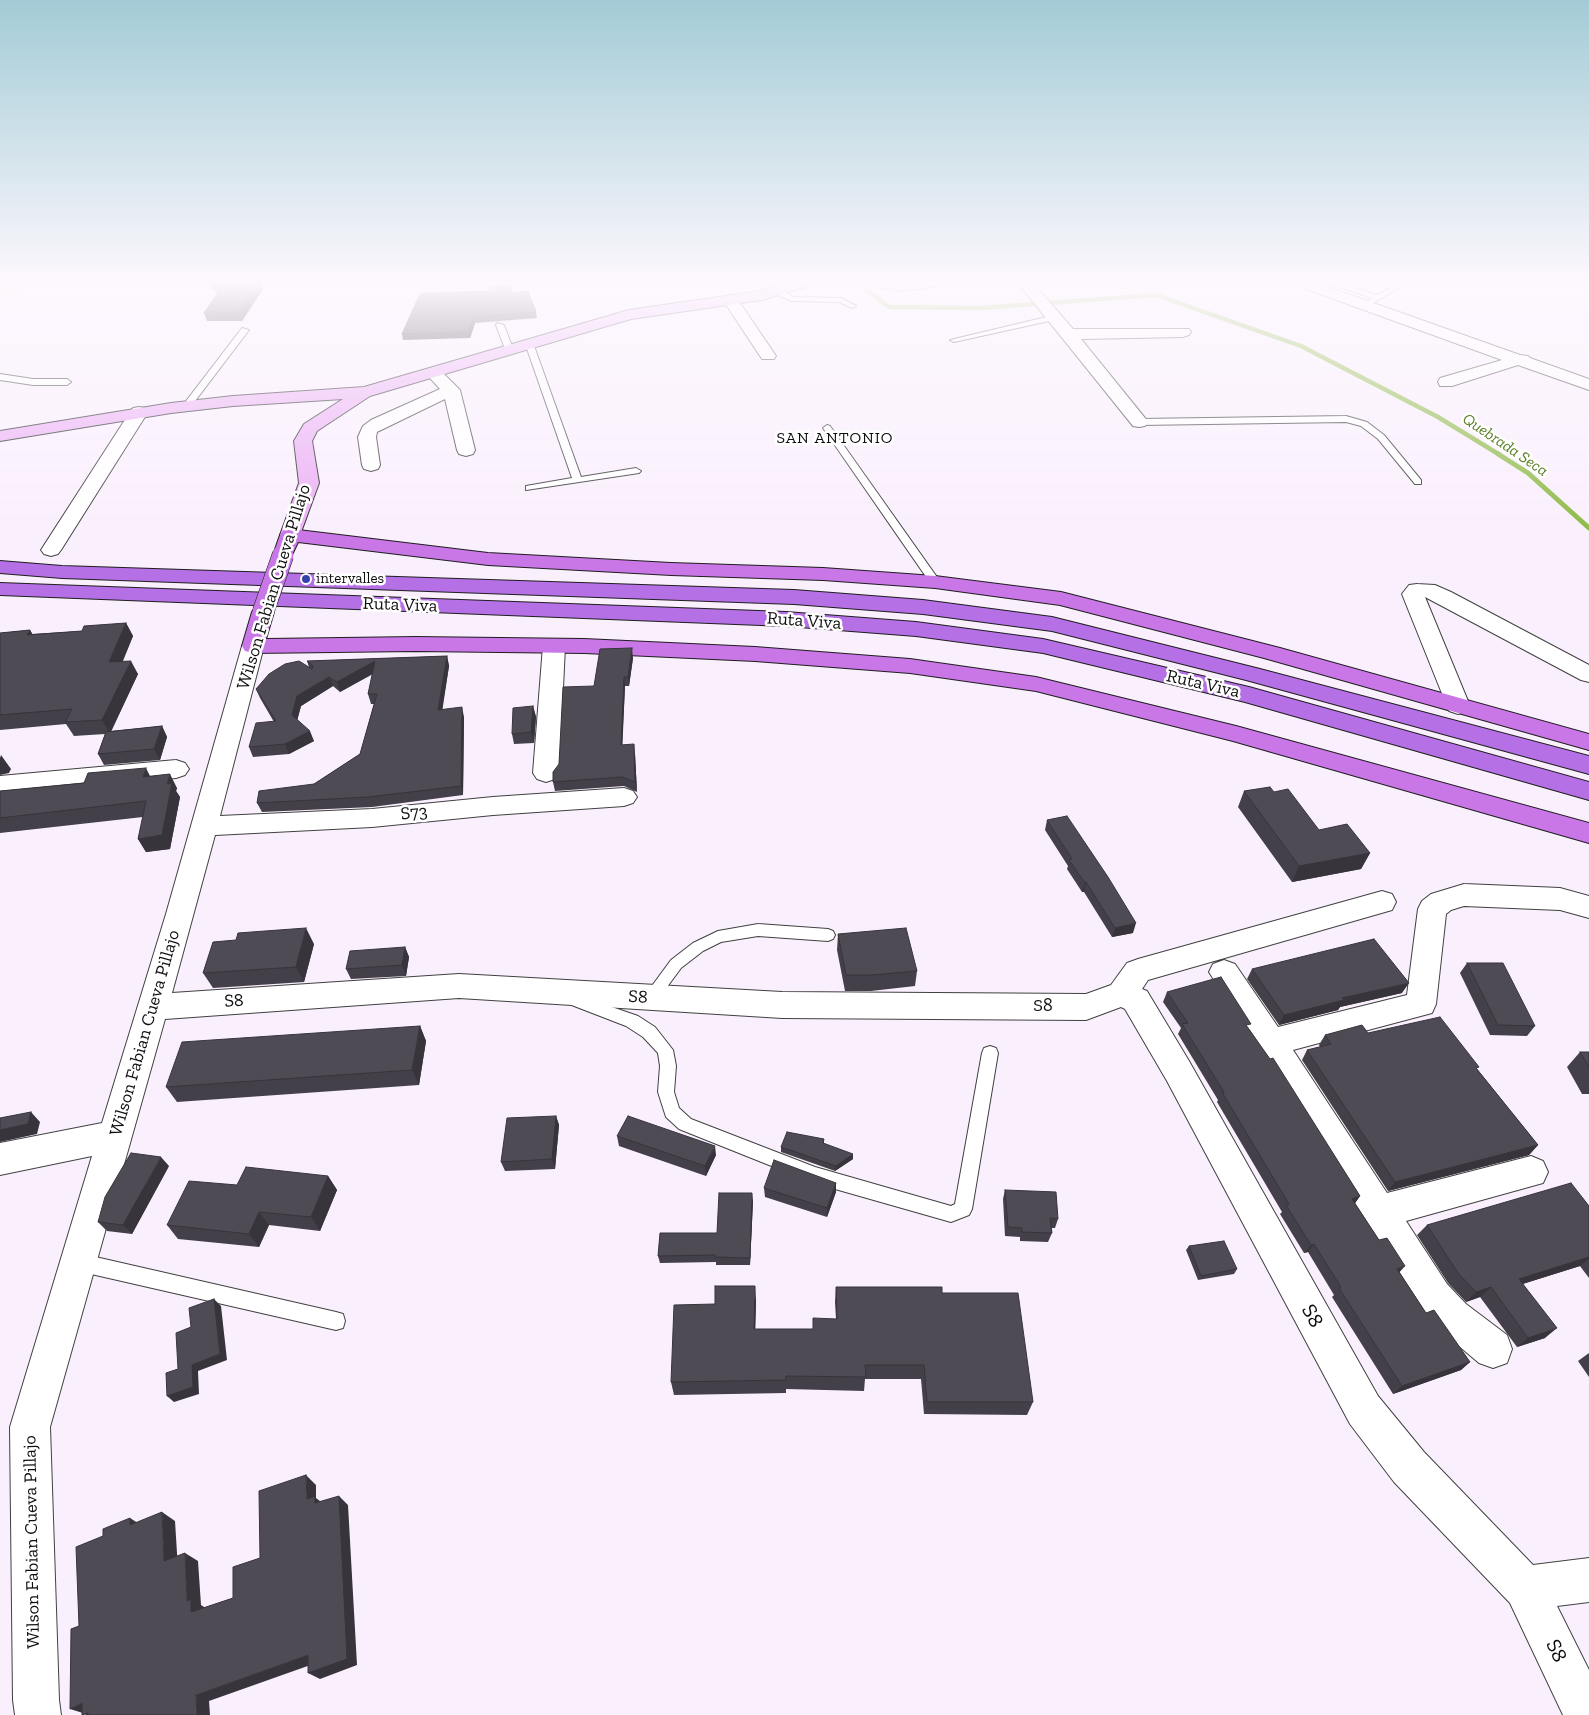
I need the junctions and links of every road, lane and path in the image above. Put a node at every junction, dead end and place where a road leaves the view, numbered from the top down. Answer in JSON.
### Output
{"nodes":[{"id":1,"x":219,"y":363,"type":"edge"},
{"id":2,"x":461,"y":363,"type":"edge"},
{"id":3,"x":536,"y":363,"type":"edge"},
{"id":4,"x":1092,"y":363,"type":"edge"},
{"id":5,"x":1509,"y":363,"type":"edge"},
{"id":6,"x":1532,"y":363,"type":"edge"},
{"id":7,"x":431,"y":372,"type":"junction"},
{"id":8,"x":0,"y":378,"type":"edge"},
{"id":9,"x":67,"y":382,"type":"dead end"},
{"id":10,"x":1446,"y":382,"type":"dead end"},
{"id":11,"x":1589,"y":385,"type":"edge"},
{"id":12,"x":451,"y":390,"type":"junction"},
{"id":13,"x":365,"y":392,"type":"junction"},
{"id":14,"x":186,"y":406,"type":"junction"},
{"id":15,"x":139,"y":412,"type":"junction"},
{"id":16,"x":1139,"y":422,"type":"joint"},
{"id":17,"x":827,"y":428,"type":"dead end"},
{"id":18,"x":1,"y":429,"type":"edge"},
{"id":19,"x":466,"y":450,"type":"dead end"},
{"id":20,"x":371,"y":465,"type":"dead end"},
{"id":21,"x":636,"y":472,"type":"dead end"},
{"id":22,"x":578,"y":480,"type":"junction"},
{"id":23,"x":1418,"y":482,"type":"dead end"},
{"id":24,"x":529,"y":488,"type":"dead end"},
{"id":25,"x":287,"y":545,"type":"junction"},
{"id":26,"x":50,"y":550,"type":"dead end"},
{"id":27,"x":0,"y":567,"type":"edge"},
{"id":28,"x":935,"y":582,"type":"junction"},
{"id":29,"x":4,"y":590,"type":"edge"},
{"id":30,"x":253,"y":646,"type":"junction"},
{"id":31,"x":554,"y":646,"type":"junction"},
{"id":32,"x":1589,"y":675,"type":"edge"},
{"id":33,"x":1458,"y":706,"type":"junction"},
{"id":34,"x":1589,"y":742,"type":"edge"},
{"id":35,"x":1589,"y":765,"type":"edge"},
{"id":36,"x":176,"y":769,"type":"dead end"},
{"id":37,"x":546,"y":773,"type":"dead end"},
{"id":38,"x":0,"y":785,"type":"edge"},
{"id":39,"x":1589,"y":790,"type":"edge"},
{"id":40,"x":624,"y":797,"type":"dead end"},
{"id":41,"x":204,"y":826,"type":"junction"},
{"id":42,"x":1589,"y":833,"type":"edge"},
{"id":43,"x":1382,"y":902,"type":"dead end"},
{"id":44,"x":1589,"y":908,"type":"edge"},
{"id":45,"x":828,"y":935,"type":"dead end"},
{"id":46,"x":1224,"y":972,"type":"dead end"},
{"id":47,"x":556,"y":994,"type":"junction"},
{"id":48,"x":1122,"y":994,"type":"junction"},
{"id":49,"x":651,"y":998,"type":"junction"},
{"id":50,"x":153,"y":1007,"type":"junction"},
{"id":51,"x":1271,"y":1042,"type":"junction"},
{"id":52,"x":990,"y":1053,"type":"dead end"},
{"id":53,"x":115,"y":1136,"type":"junction"},
{"id":54,"x":0,"y":1159,"type":"edge"},
{"id":55,"x":1531,"y":1172,"type":"dead end"},
{"id":56,"x":1380,"y":1211,"type":"junction"},
{"id":57,"x":78,"y":1262,"type":"junction"},
{"id":58,"x":336,"y":1321,"type":"dead end"},
{"id":59,"x":1493,"y":1349,"type":"dead end"},
{"id":60,"x":1589,"y":1580,"type":"edge"},
{"id":61,"x":1525,"y":1588,"type":"junction"},
{"id":62,"x":38,"y":1715,"type":"edge"},
{"id":63,"x":1586,"y":1715,"type":"edge"}],
"edges":[{"from":1,"to":14,"type":"lane"},
{"from":2,"to":7,"type":"main road"},
{"from":3,"to":22,"type":"lane"},
{"from":4,"to":16,"type":"street"},
{"from":5,"to":10,"type":"street"},
{"from":6,"to":11,"type":"street"},
{"from":7,"to":12,"type":"street"},
{"from":7,"to":13,"type":"main road"},
{"from":8,"to":9,"type":"lane"},
{"from":12,"to":19,"type":"street"},
{"from":12,"to":20,"type":"street"},
{"from":13,"to":14,"type":"main road"},
{"from":13,"to":25,"type":"main road","name":"Wilson Fabian Cueva Pillajo"},
{"from":14,"to":15,"type":"main road"},
{"from":15,"to":18,"type":"main road"},
{"from":15,"to":26,"type":"street"},
{"from":16,"to":23,"type":"lane"},
{"from":17,"to":28,"type":"lane"},
{"from":21,"to":22,"type":"lane"},
{"from":22,"to":24,"type":"lane"},
{"from":25,"to":28,"type":"main road"},
{"from":25,"to":30,"type":"main road","name":"Wilson Fabian Cueva Pillajo","bridge":true},
{"from":27,"to":35,"type":"highway","name":"Ruta Viva"},
{"from":28,"to":33,"type":"main road"},
{"from":29,"to":39,"type":"highway","name":"Ruta Viva"},
{"from":30,"to":31,"type":"main road","name":"Ruta Viva"},
{"from":30,"to":41,"type":"street","name":"Wilson Fabian Cueva Pillajo"},
{"from":31,"to":37,"type":"street"},
{"from":31,"to":42,"type":"main road","name":"Ruta Viva"},
{"from":32,"to":33,"type":"street"},
{"from":33,"to":34,"type":"main road"},
{"from":36,"to":38,"type":"street"},
{"from":40,"to":41,"type":"street","name":"S73"},
{"from":41,"to":50,"type":"street","name":"Wilson Fabian Cueva Pillajo"},
{"from":43,"to":48,"type":"street"},
{"from":44,"to":51,"type":"street"},
{"from":45,"to":49,"type":"lane"},
{"from":46,"to":51,"type":"street"},
{"from":47,"to":49,"type":"street","name":"S8"},
{"from":47,"to":50,"type":"street","name":"S8"},
{"from":47,"to":52,"type":"lane"},
{"from":48,"to":49,"type":"street","name":"S8"},
{"from":48,"to":61,"type":"street","name":"S8"},
{"from":50,"to":53,"type":"street","name":"Wilson Fabian Cueva Pillajo"},
{"from":51,"to":56,"type":"street"},
{"from":53,"to":54,"type":"street"},
{"from":53,"to":57,"type":"street","name":"Wilson Fabian Cueva Pillajo"},
{"from":55,"to":56,"type":"street"},
{"from":56,"to":59,"type":"street"},
{"from":57,"to":58,"type":"lane"},
{"from":57,"to":62,"type":"street","name":"Wilson Fabian Cueva Pillajo"},
{"from":60,"to":61,"type":"street"},
{"from":61,"to":63,"type":"street","name":"S8"}]}
